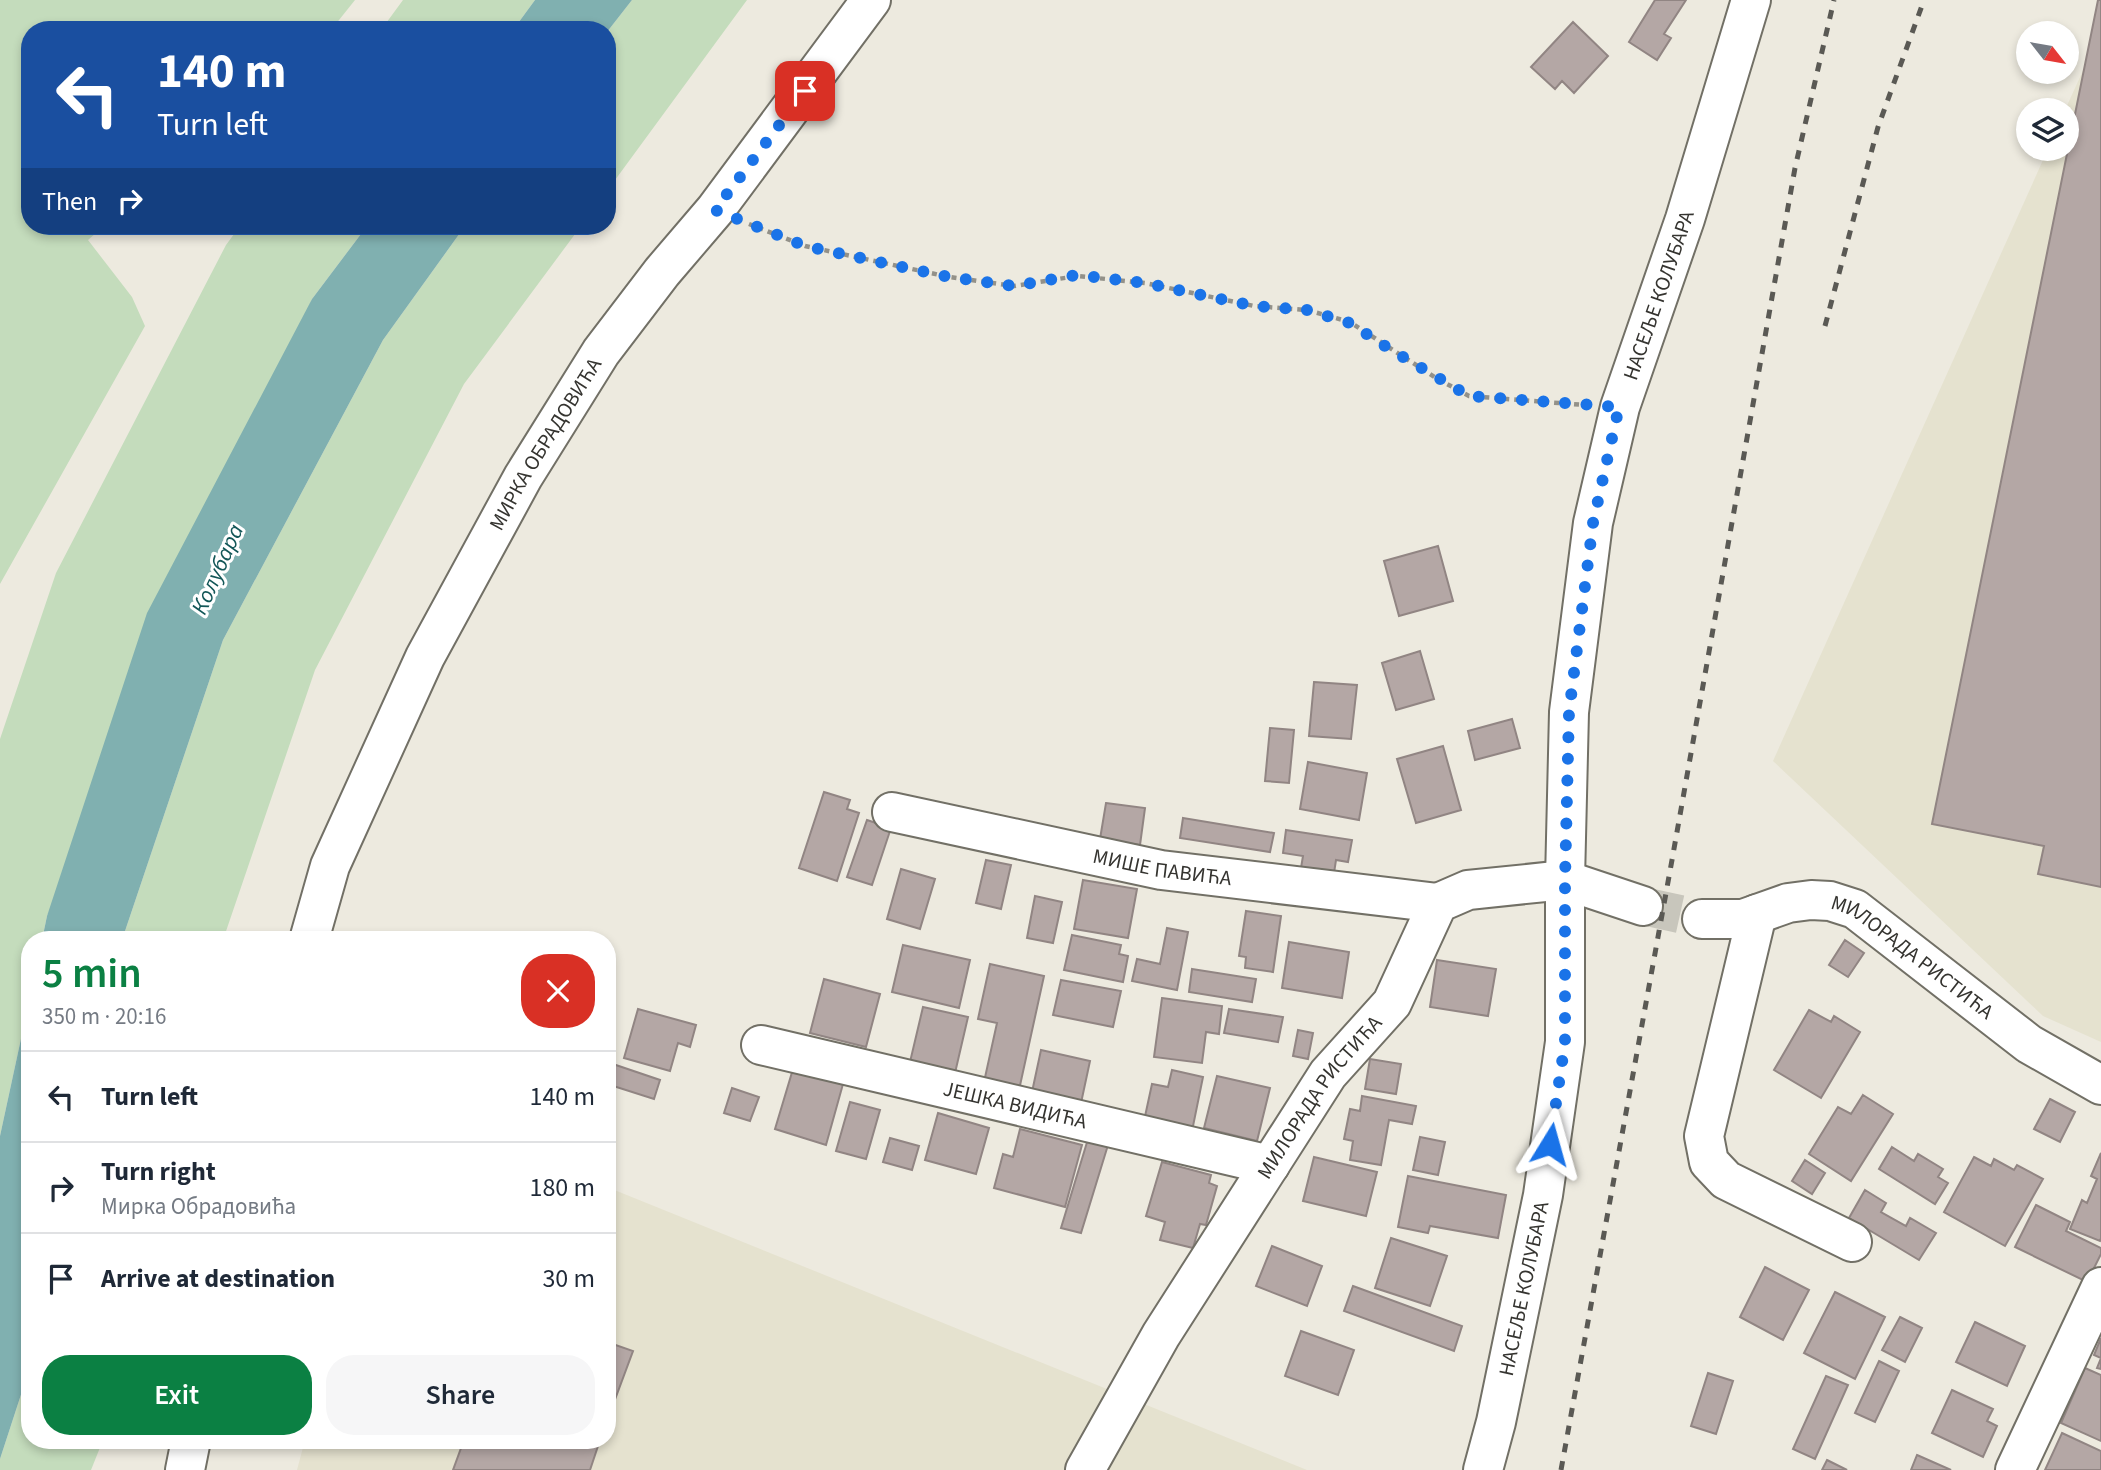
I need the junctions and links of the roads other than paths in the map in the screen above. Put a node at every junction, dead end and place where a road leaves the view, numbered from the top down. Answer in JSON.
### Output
{"nodes":[{"id":1,"x":871,"y":0,"type":"edge"},
{"id":2,"x":1751,"y":0,"type":"edge"},
{"id":3,"x":892,"y":811,"type":"dead end"},
{"id":4,"x":1565,"y":880,"type":"junction"},
{"id":5,"x":1438,"y":903,"type":"junction"},
{"id":6,"x":1643,"y":906,"type":"tunnel mouth"},
{"id":7,"x":1757,"y":914,"type":"junction"},
{"id":8,"x":1702,"y":919,"type":"tunnel mouth"},
{"id":9,"x":312,"y":931,"type":"edge"},
{"id":10,"x":761,"y":1045,"type":"dead end"},
{"id":11,"x":2101,"y":1085,"type":"edge"},
{"id":12,"x":1270,"y":1164,"type":"junction"},
{"id":13,"x":1852,"y":1242,"type":"dead end"},
{"id":14,"x":2101,"y":1287,"type":"edge"},
{"id":15,"x":189,"y":1449,"type":"edge"},
{"id":16,"x":185,"y":1470,"type":"edge"},
{"id":17,"x":1085,"y":1470,"type":"edge"},
{"id":18,"x":1483,"y":1470,"type":"edge"},
{"id":19,"x":2015,"y":1470,"type":"edge"}],
"edges":[{"from":1,"to":9,"type":"street","name":"МИРКА ОБРАДОВИЋА"},
{"from":2,"to":4,"type":"street","name":"НАСЕЉЕ КОЛУБАРА"},
{"from":3,"to":5,"type":"street","name":"МИШЕ ПАВИЋА"},
{"from":4,"to":5,"type":"street"},
{"from":4,"to":6,"type":"street"},
{"from":4,"to":18,"type":"street","name":"НАСЕЉЕ КОЛУБАРА"},
{"from":5,"to":12,"type":"street","name":"МИЛОРАДА РИСТИЋА"},
{"from":7,"to":8,"type":"street","name":"МИЛОРАДА РИСТИЋА"},
{"from":7,"to":11,"type":"street","name":"МИЛОРАДА РИСТИЋА"},
{"from":7,"to":13,"type":"street"},
{"from":10,"to":12,"type":"street","name":"ЈЕШКА ВИДИЋА"},
{"from":12,"to":17,"type":"street","name":"МИЛОРАДА РИСТИЋА"},
{"from":14,"to":19,"type":"street"},
{"from":15,"to":16,"type":"street"}]}
